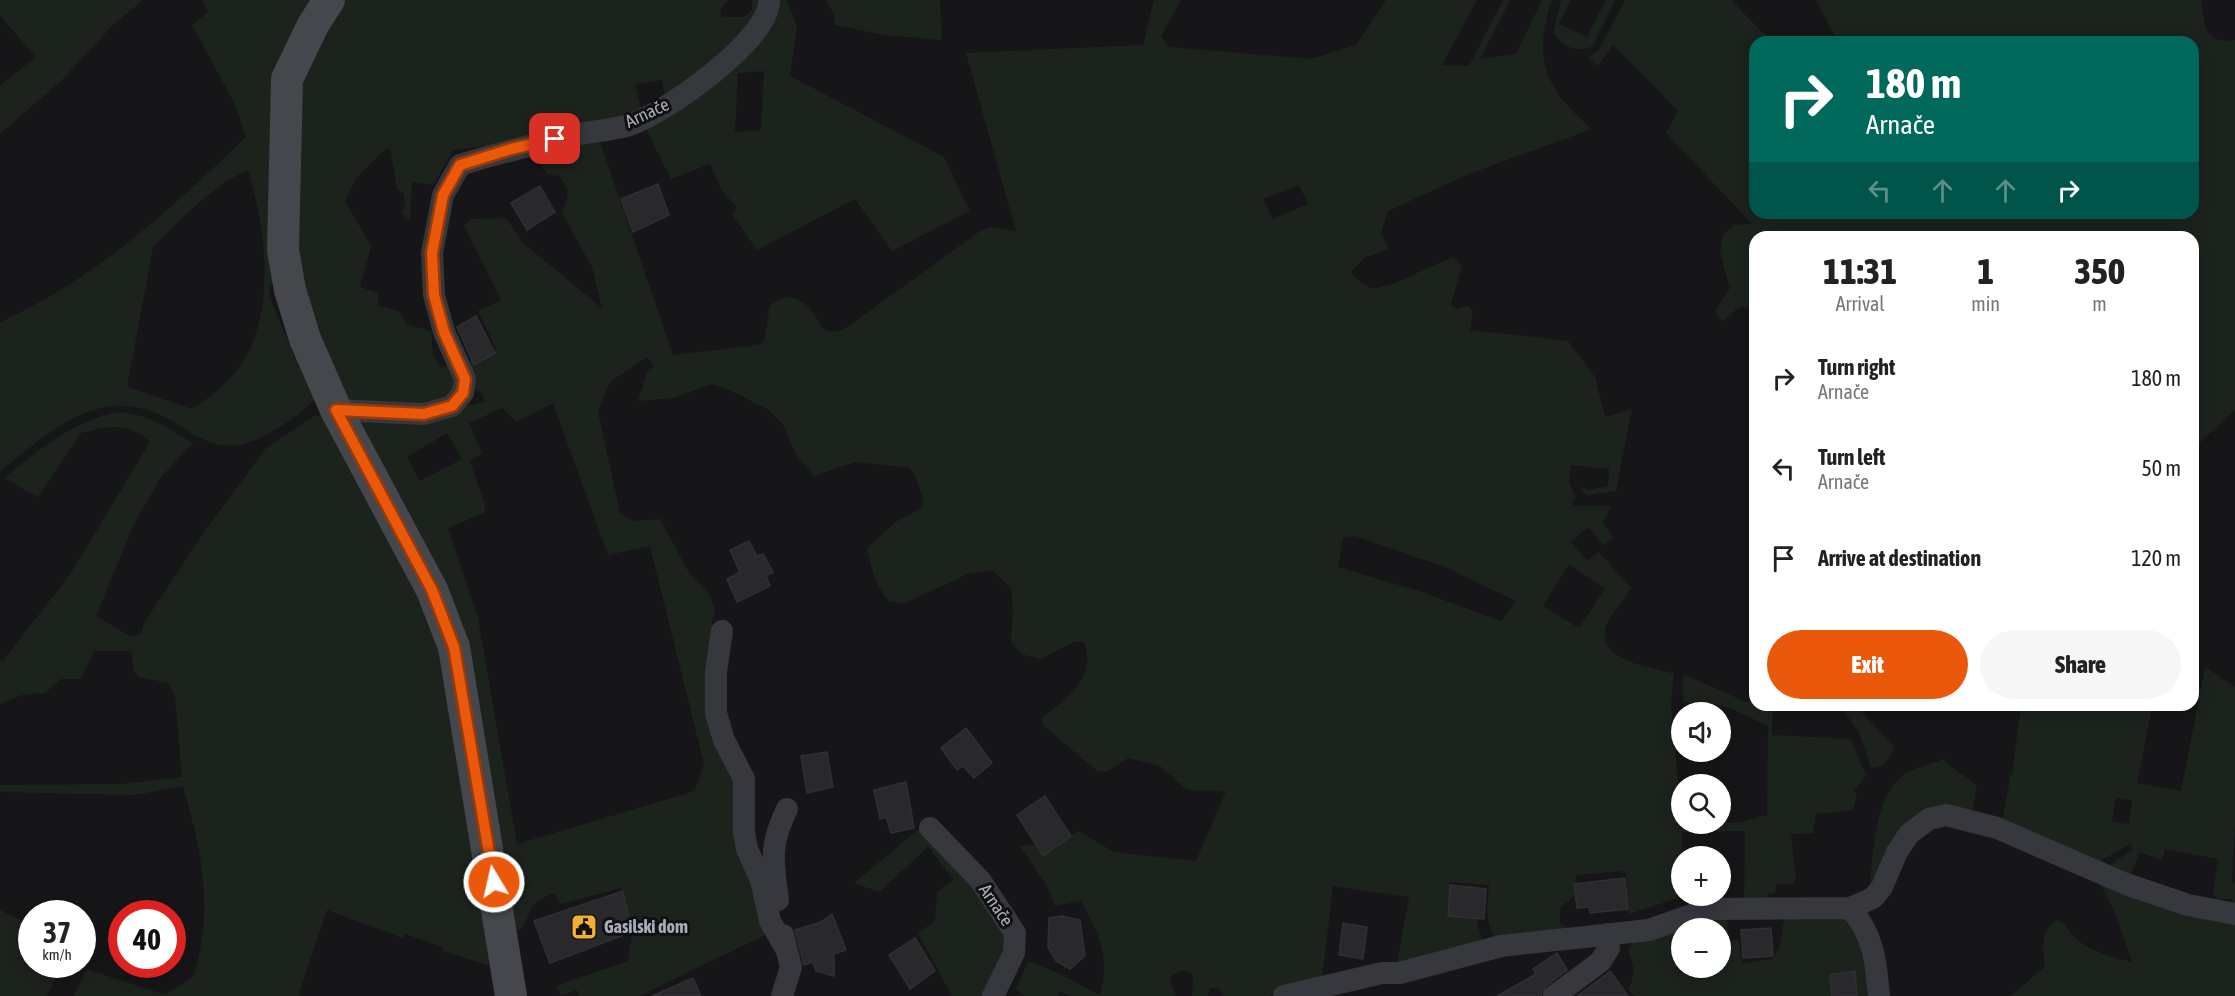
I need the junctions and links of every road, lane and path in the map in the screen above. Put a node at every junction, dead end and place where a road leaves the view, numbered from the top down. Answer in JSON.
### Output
{"nodes":[{"id":1,"x":329,"y":0,"type":"edge"},
{"id":2,"x":769,"y":0,"type":"edge"},
{"id":3,"x":336,"y":410,"type":"junction"},
{"id":4,"x":722,"y":631,"type":"dead end"},
{"id":5,"x":787,"y":809,"type":"dead end"},
{"id":6,"x":930,"y":828,"type":"dead end"},
{"id":7,"x":1850,"y":908,"type":"junction"},
{"id":8,"x":2235,"y":914,"type":"edge"},
{"id":9,"x":1608,"y":934,"type":"junction"},
{"id":10,"x":786,"y":949,"type":"junction"},
{"id":11,"x":511,"y":996,"type":"edge"},
{"id":12,"x":782,"y":996,"type":"edge"},
{"id":13,"x":993,"y":996,"type":"edge"},
{"id":14,"x":1284,"y":996,"type":"edge"},
{"id":15,"x":1554,"y":996,"type":"edge"},
{"id":16,"x":1879,"y":996,"type":"edge"}],
"edges":[{"from":1,"to":3,"type":"street"},
{"from":2,"to":3,"type":"street","name":"Arnače"},
{"from":3,"to":11,"type":"street"},
{"from":4,"to":10,"type":"street"},
{"from":5,"to":10,"type":"street"},
{"from":6,"to":13,"type":"street","name":"Arnače"},
{"from":7,"to":8,"type":"street"},
{"from":7,"to":9,"type":"street"},
{"from":7,"to":16,"type":"street"},
{"from":9,"to":14,"type":"street"},
{"from":9,"to":15,"type":"street"},
{"from":10,"to":12,"type":"street"}]}
